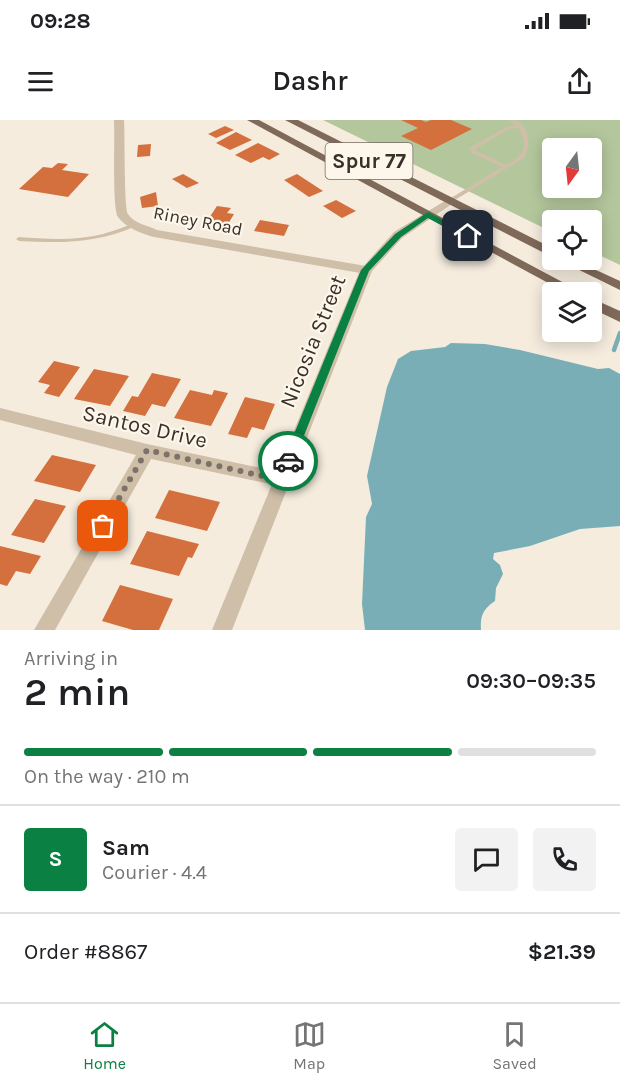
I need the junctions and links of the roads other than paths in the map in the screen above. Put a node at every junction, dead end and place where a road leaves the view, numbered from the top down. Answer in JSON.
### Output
{"nodes":[{"id":1,"x":119,"y":120,"type":"edge"},
{"id":2,"x":252,"y":120,"type":"edge"},
{"id":3,"x":290,"y":120,"type":"edge"},
{"id":4,"x":512,"y":120,"type":"edge"},
{"id":5,"x":520,"y":126,"type":"junction"},
{"id":6,"x":507,"y":167,"type":"junction"},
{"id":7,"x":448,"y":202,"type":"junction"},
{"id":8,"x":428,"y":214,"type":"junction"},
{"id":9,"x":134,"y":225,"type":"junction"},
{"id":10,"x":19,"y":239,"type":"dead end"},
{"id":11,"x":542,"y":248,"type":"edge"},
{"id":12,"x":366,"y":270,"type":"junction"},
{"id":13,"x":586,"y":270,"type":"edge"},
{"id":14,"x":554,"y":282,"type":"edge"},
{"id":15,"x":620,"y":286,"type":"edge"},
{"id":16,"x":602,"y":308,"type":"edge"},
{"id":17,"x":620,"y":317,"type":"edge"},
{"id":18,"x":0,"y":414,"type":"edge"},
{"id":19,"x":147,"y":450,"type":"junction"},
{"id":20,"x":280,"y":480,"type":"junction"},
{"id":21,"x":44,"y":630,"type":"edge"},
{"id":22,"x":222,"y":630,"type":"edge"}],
"edges":[{"from":1,"to":9,"type":"street","name":"Riney Road"},
{"from":2,"to":8,"type":"main road","number":"Spur 77"},
{"from":3,"to":7,"type":"main road","number":"Spur 77"},
{"from":4,"to":5,"type":"lane"},
{"from":5,"to":6,"type":"lane"},
{"from":5,"to":6,"type":"lane"},
{"from":6,"to":7,"type":"lane"},
{"from":7,"to":8,"type":"street","name":"Nicosia Street"},
{"from":7,"to":11,"type":"main road","number":"Spur 77"},
{"from":8,"to":12,"type":"street","name":"Nicosia Street"},
{"from":8,"to":14,"type":"main road","number":"Spur 77"},
{"from":9,"to":10,"type":"lane"},
{"from":9,"to":12,"type":"street","name":"Riney Road"},
{"from":12,"to":20,"type":"street","name":"Nicosia Street"},
{"from":13,"to":15,"type":"main road"},
{"from":16,"to":17,"type":"main road"},
{"from":18,"to":19,"type":"street","name":"Santos Drive"},
{"from":19,"to":20,"type":"street","name":"Santos Drive"},
{"from":19,"to":21,"type":"street"},
{"from":20,"to":22,"type":"street","name":"Nicosia Street"}]}
